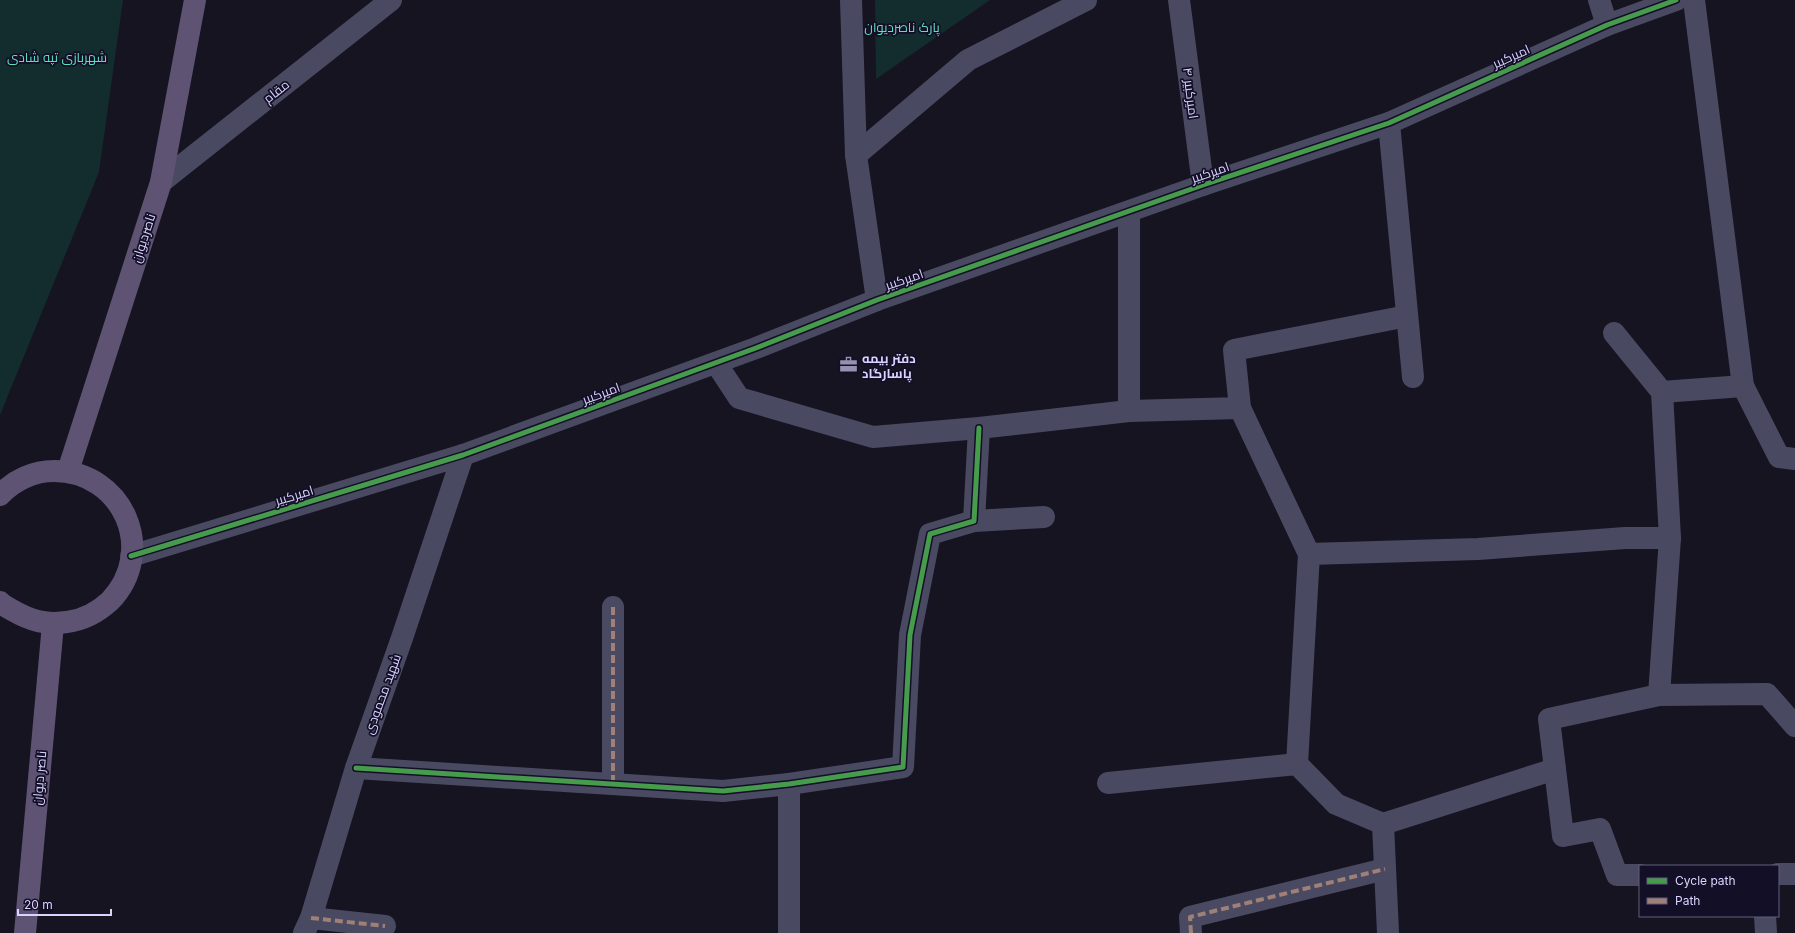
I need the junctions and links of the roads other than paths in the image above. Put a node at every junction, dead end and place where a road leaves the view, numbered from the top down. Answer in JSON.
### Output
{"nodes":[{"id":1,"x":195,"y":0,"type":"edge"},
{"id":2,"x":391,"y":0,"type":"edge"},
{"id":3,"x":851,"y":0,"type":"edge"},
{"id":4,"x":1086,"y":0,"type":"edge"},
{"id":5,"x":1179,"y":0,"type":"edge"},
{"id":6,"x":1599,"y":0,"type":"edge"},
{"id":7,"x":1676,"y":0,"type":"edge"},
{"id":8,"x":1694,"y":0,"type":"edge"},
{"id":9,"x":1606,"y":25,"type":"junction"},
{"id":10,"x":1390,"y":123,"type":"junction"},
{"id":11,"x":856,"y":155,"type":"junction"},
{"id":12,"x":161,"y":182,"type":"junction"},
{"id":13,"x":1203,"y":186,"type":"junction"},
{"id":14,"x":1128,"y":212,"type":"junction"},
{"id":15,"x":877,"y":300,"type":"junction"},
{"id":16,"x":1407,"y":316,"type":"junction"},
{"id":17,"x":1614,"y":333,"type":"dead end"},
{"id":18,"x":716,"y":363,"type":"junction"},
{"id":19,"x":1413,"y":377,"type":"dead end"},
{"id":20,"x":1743,"y":386,"type":"junction"},
{"id":21,"x":1662,"y":392,"type":"junction"},
{"id":22,"x":1240,"y":408,"type":"junction"},
{"id":23,"x":1129,"y":411,"type":"junction"},
{"id":24,"x":979,"y":428,"type":"junction"},
{"id":25,"x":463,"y":455,"type":"junction"},
{"id":26,"x":1795,"y":458,"type":"edge"},
{"id":27,"x":68,"y":471,"type":"junction"},
{"id":28,"x":0,"y":495,"type":"edge"},
{"id":29,"x":1044,"y":517,"type":"dead end"},
{"id":30,"x":974,"y":521,"type":"junction"},
{"id":31,"x":1670,"y":538,"type":"junction"},
{"id":32,"x":1309,"y":554,"type":"junction"},
{"id":33,"x":131,"y":556,"type":"junction"},
{"id":34,"x":0,"y":602,"type":"edge"},
{"id":35,"x":613,"y":607,"type":"dead end"},
{"id":36,"x":53,"y":624,"type":"junction"},
{"id":37,"x":1659,"y":695,"type":"junction"},
{"id":38,"x":1795,"y":726,"type":"edge"},
{"id":39,"x":1297,"y":764,"type":"junction"},
{"id":40,"x":356,"y":768,"type":"junction"},
{"id":41,"x":1555,"y":769,"type":"junction"},
{"id":42,"x":1108,"y":783,"type":"dead end"},
{"id":43,"x":613,"y":784,"type":"junction"},
{"id":44,"x":789,"y":784,"type":"junction"},
{"id":45,"x":1382,"y":824,"type":"junction"},
{"id":46,"x":1385,"y":869,"type":"junction"},
{"id":47,"x":1639,"y":874,"type":"edge"},
{"id":48,"x":1779,"y":874,"type":"edge"},
{"id":49,"x":1795,"y":874,"type":"edge"},
{"id":50,"x":1765,"y":917,"type":"edge"},
{"id":51,"x":307,"y":925,"type":"edge"},
{"id":52,"x":386,"y":926,"type":"dead end"},
{"id":53,"x":25,"y":933,"type":"edge"},
{"id":54,"x":789,"y":933,"type":"edge"},
{"id":55,"x":1191,"y":933,"type":"edge"},
{"id":56,"x":1388,"y":933,"type":"edge"},
{"id":57,"x":1766,"y":933,"type":"edge"}],
"edges":[{"from":1,"to":12,"type":"main road","name":"ناصردیوان"},
{"from":2,"to":12,"type":"street","name":"مقام"},
{"from":3,"to":11,"type":"street"},
{"from":4,"to":11,"type":"street"},
{"from":5,"to":13,"type":"street","name":"امیرکبیر ۴"},
{"from":6,"to":9,"type":"street"},
{"from":7,"to":9,"type":"street","name":"امیرکبیر"},
{"from":8,"to":20,"type":"street"},
{"from":9,"to":10,"type":"street","name":"امیرکبیر"},
{"from":10,"to":13,"type":"street","name":"امیرکبیر"},
{"from":10,"to":16,"type":"street"},
{"from":11,"to":15,"type":"street"},
{"from":12,"to":27,"type":"main road","name":"ناصردیوان"},
{"from":13,"to":14,"type":"street","name":"امیرکبیر"},
{"from":14,"to":15,"type":"street","name":"امیرکبیر"},
{"from":14,"to":23,"type":"street"},
{"from":15,"to":18,"type":"street","name":"امیرکبیر"},
{"from":16,"to":19,"type":"street"},
{"from":16,"to":22,"type":"street"},
{"from":17,"to":21,"type":"street"},
{"from":18,"to":24,"type":"street"},
{"from":18,"to":25,"type":"street","name":"امیرکبیر"},
{"from":20,"to":21,"type":"street"},
{"from":20,"to":26,"type":"street"},
{"from":21,"to":31,"type":"street"},
{"from":22,"to":23,"type":"street"},
{"from":22,"to":32,"type":"street"},
{"from":23,"to":24,"type":"street"},
{"from":24,"to":30,"type":"street"},
{"from":25,"to":33,"type":"street","name":"امیرکبیر"},
{"from":25,"to":40,"type":"street","name":"شهید محمودی"},
{"from":27,"to":28,"type":"main road"},
{"from":27,"to":33,"type":"main road"},
{"from":29,"to":30,"type":"street"},
{"from":30,"to":44,"type":"street"},
{"from":31,"to":32,"type":"street"},
{"from":31,"to":37,"type":"street"},
{"from":32,"to":39,"type":"street"},
{"from":33,"to":36,"type":"main road"},
{"from":34,"to":36,"type":"main road"},
{"from":35,"to":43,"type":"street"},
{"from":36,"to":53,"type":"main road","name":"ناصر دیوان"},
{"from":37,"to":38,"type":"street"},
{"from":37,"to":41,"type":"street"},
{"from":39,"to":42,"type":"street"},
{"from":39,"to":45,"type":"street"},
{"from":40,"to":43,"type":"street"},
{"from":40,"to":51,"type":"street","name":"شهید محمودی"},
{"from":41,"to":45,"type":"street"},
{"from":41,"to":47,"type":"street"},
{"from":43,"to":44,"type":"street"},
{"from":44,"to":54,"type":"street"},
{"from":45,"to":46,"type":"street"},
{"from":46,"to":55,"type":"street"},
{"from":46,"to":56,"type":"street"},
{"from":48,"to":49,"type":"street"},
{"from":50,"to":57,"type":"street"},
{"from":51,"to":52,"type":"street"}]}
